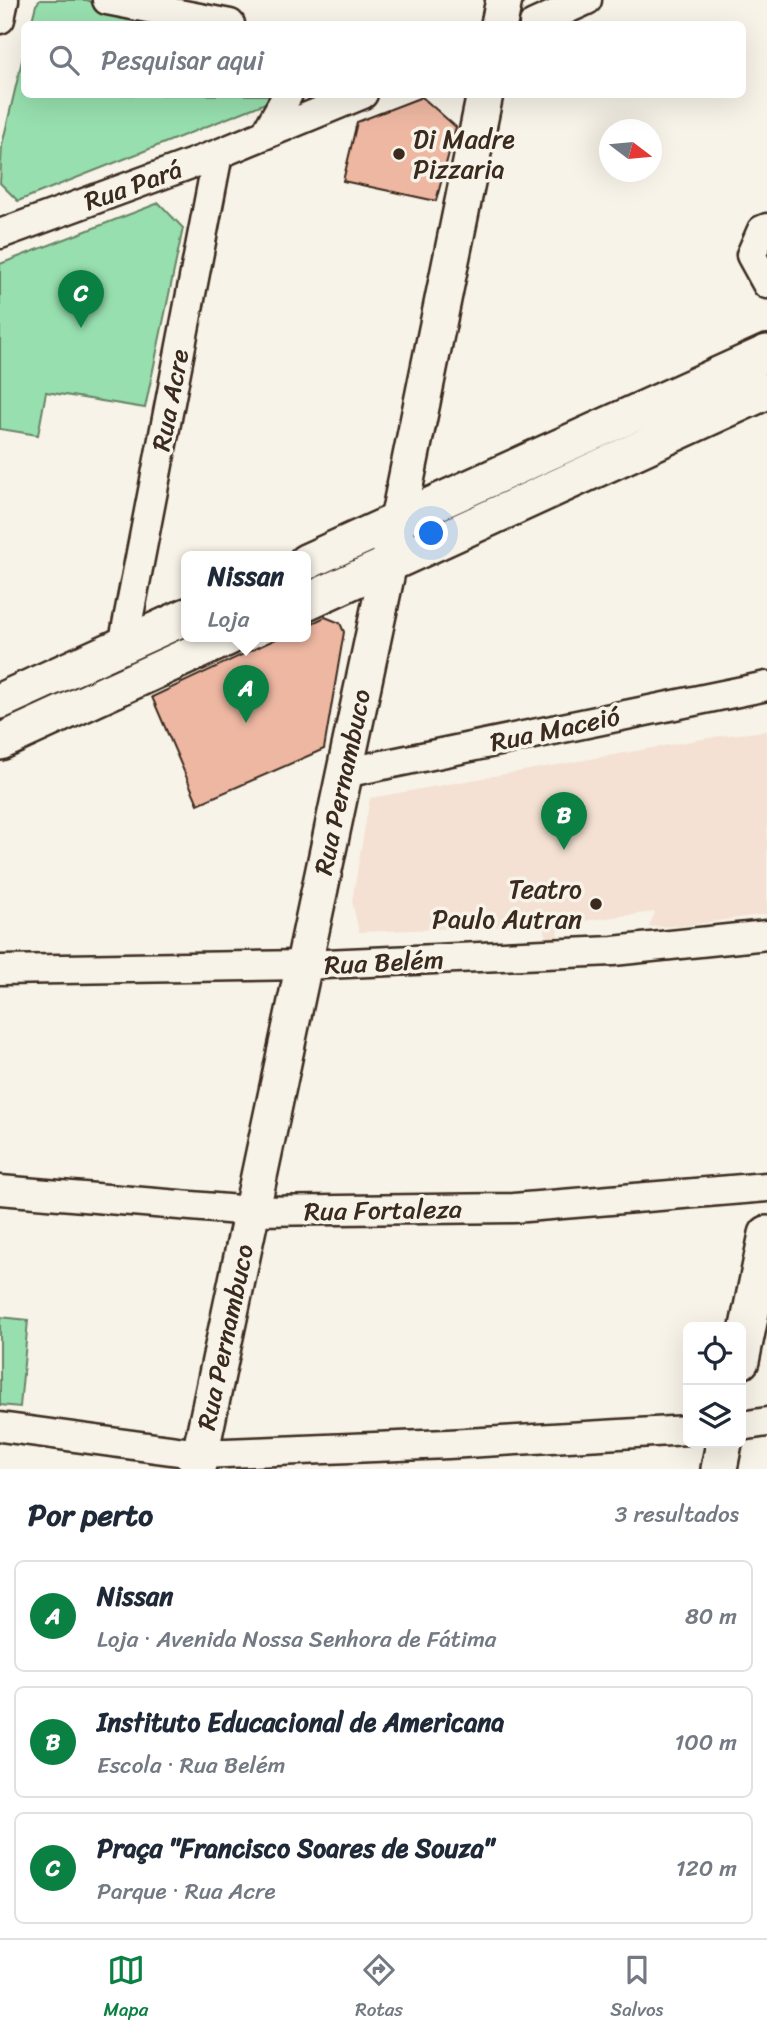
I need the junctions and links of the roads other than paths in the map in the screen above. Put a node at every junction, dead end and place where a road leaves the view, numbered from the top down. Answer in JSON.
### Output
{"nodes":[{"id":1,"x":4,"y":0,"type":"edge"},
{"id":2,"x":107,"y":0,"type":"edge"},
{"id":3,"x":504,"y":0,"type":"edge"},
{"id":4,"x":587,"y":0,"type":"edge"},
{"id":5,"x":0,"y":19,"type":"edge"},
{"id":6,"x":215,"y":21,"type":"edge"},
{"id":7,"x":500,"y":21,"type":"edge"},
{"id":8,"x":541,"y":21,"type":"edge"},
{"id":9,"x":286,"y":98,"type":"edge"},
{"id":10,"x":353,"y":98,"type":"edge"},
{"id":11,"x":484,"y":98,"type":"edge"},
{"id":12,"x":265,"y":133,"type":"junction"},
{"id":13,"x":218,"y":154,"type":"junction"},
{"id":14,"x":767,"y":228,"type":"edge"},
{"id":15,"x":0,"y":234,"type":"edge"},
{"id":16,"x":767,"y":284,"type":"edge"},
{"id":17,"x":767,"y":353,"type":"edge"},
{"id":18,"x":767,"y":391,"type":"edge"},
{"id":19,"x":398,"y":520,"type":"junction"},
{"id":20,"x":311,"y":560,"type":"edge"},
{"id":21,"x":388,"y":564,"type":"junction"},
{"id":22,"x":311,"y":600,"type":"edge"},
{"id":23,"x":181,"y":620,"type":"edge"},
{"id":24,"x":218,"y":642,"type":"edge"},
{"id":25,"x":122,"y":646,"type":"junction"},
{"id":26,"x":767,"y":686,"type":"edge"},
{"id":27,"x":0,"y":701,"type":"edge"},
{"id":28,"x":0,"y":742,"type":"edge"},
{"id":29,"x":344,"y":773,"type":"junction"},
{"id":30,"x":767,"y":935,"type":"edge"},
{"id":31,"x":303,"y":965,"type":"junction"},
{"id":32,"x":0,"y":970,"type":"edge"},
{"id":33,"x":767,"y":1187,"type":"edge"},
{"id":34,"x":0,"y":1189,"type":"edge"},
{"id":35,"x":251,"y":1211,"type":"junction"},
{"id":36,"x":767,"y":1234,"type":"edge"},
{"id":37,"x":746,"y":1337,"type":"edge"},
{"id":38,"x":767,"y":1422,"type":"edge"},
{"id":39,"x":746,"y":1425,"type":"edge"},
{"id":40,"x":0,"y":1427,"type":"edge"},
{"id":41,"x":683,"y":1430,"type":"edge"},
{"id":42,"x":723,"y":1448,"type":"edge"},
{"id":43,"x":199,"y":1461,"type":"edge"},
{"id":44,"x":719,"y":1469,"type":"edge"}],
"edges":[{"from":1,"to":5,"type":"street"},
{"from":2,"to":6,"type":"street"},
{"from":3,"to":7,"type":"main road"},
{"from":4,"to":8,"type":"street"},
{"from":9,"to":12,"type":"street"},
{"from":10,"to":12,"type":"street","name":"Rua Pará"},
{"from":11,"to":19,"type":"main road","name":"Rua Pernambuco"},
{"from":12,"to":13,"type":"street","name":"Rua Pará"},
{"from":13,"to":15,"type":"street","name":"Rua Pará"},
{"from":13,"to":25,"type":"street","name":"Rua Acre"},
{"from":14,"to":16,"type":"street"},
{"from":17,"to":19,"type":"main road"},
{"from":18,"to":21,"type":"main road"},
{"from":19,"to":20,"type":"main road"},
{"from":19,"to":21,"type":"main road","name":"Rua Pernambuco"},
{"from":21,"to":22,"type":"main road"},
{"from":21,"to":29,"type":"main road","name":"Rua Pernambuco"},
{"from":23,"to":25,"type":"main road"},
{"from":24,"to":28,"type":"main road"},
{"from":25,"to":27,"type":"main road"},
{"from":26,"to":29,"type":"street","name":"Rua Maceió"},
{"from":29,"to":31,"type":"main road","name":"Rua Pernambuco"},
{"from":30,"to":31,"type":"street","name":"Rua Belém"},
{"from":31,"to":32,"type":"street","name":"Rua Belém"},
{"from":31,"to":35,"type":"main road","name":"Rua Pernambuco"},
{"from":33,"to":35,"type":"street","name":"Rua Fortaleza"},
{"from":34,"to":35,"type":"street","name":"Rua Fortaleza"},
{"from":35,"to":43,"type":"main road","name":"Rua Pernambuco"},
{"from":36,"to":37,"type":"main road"},
{"from":38,"to":39,"type":"street"},
{"from":40,"to":43,"type":"street"},
{"from":41,"to":43,"type":"street"},
{"from":42,"to":44,"type":"main road"}]}
